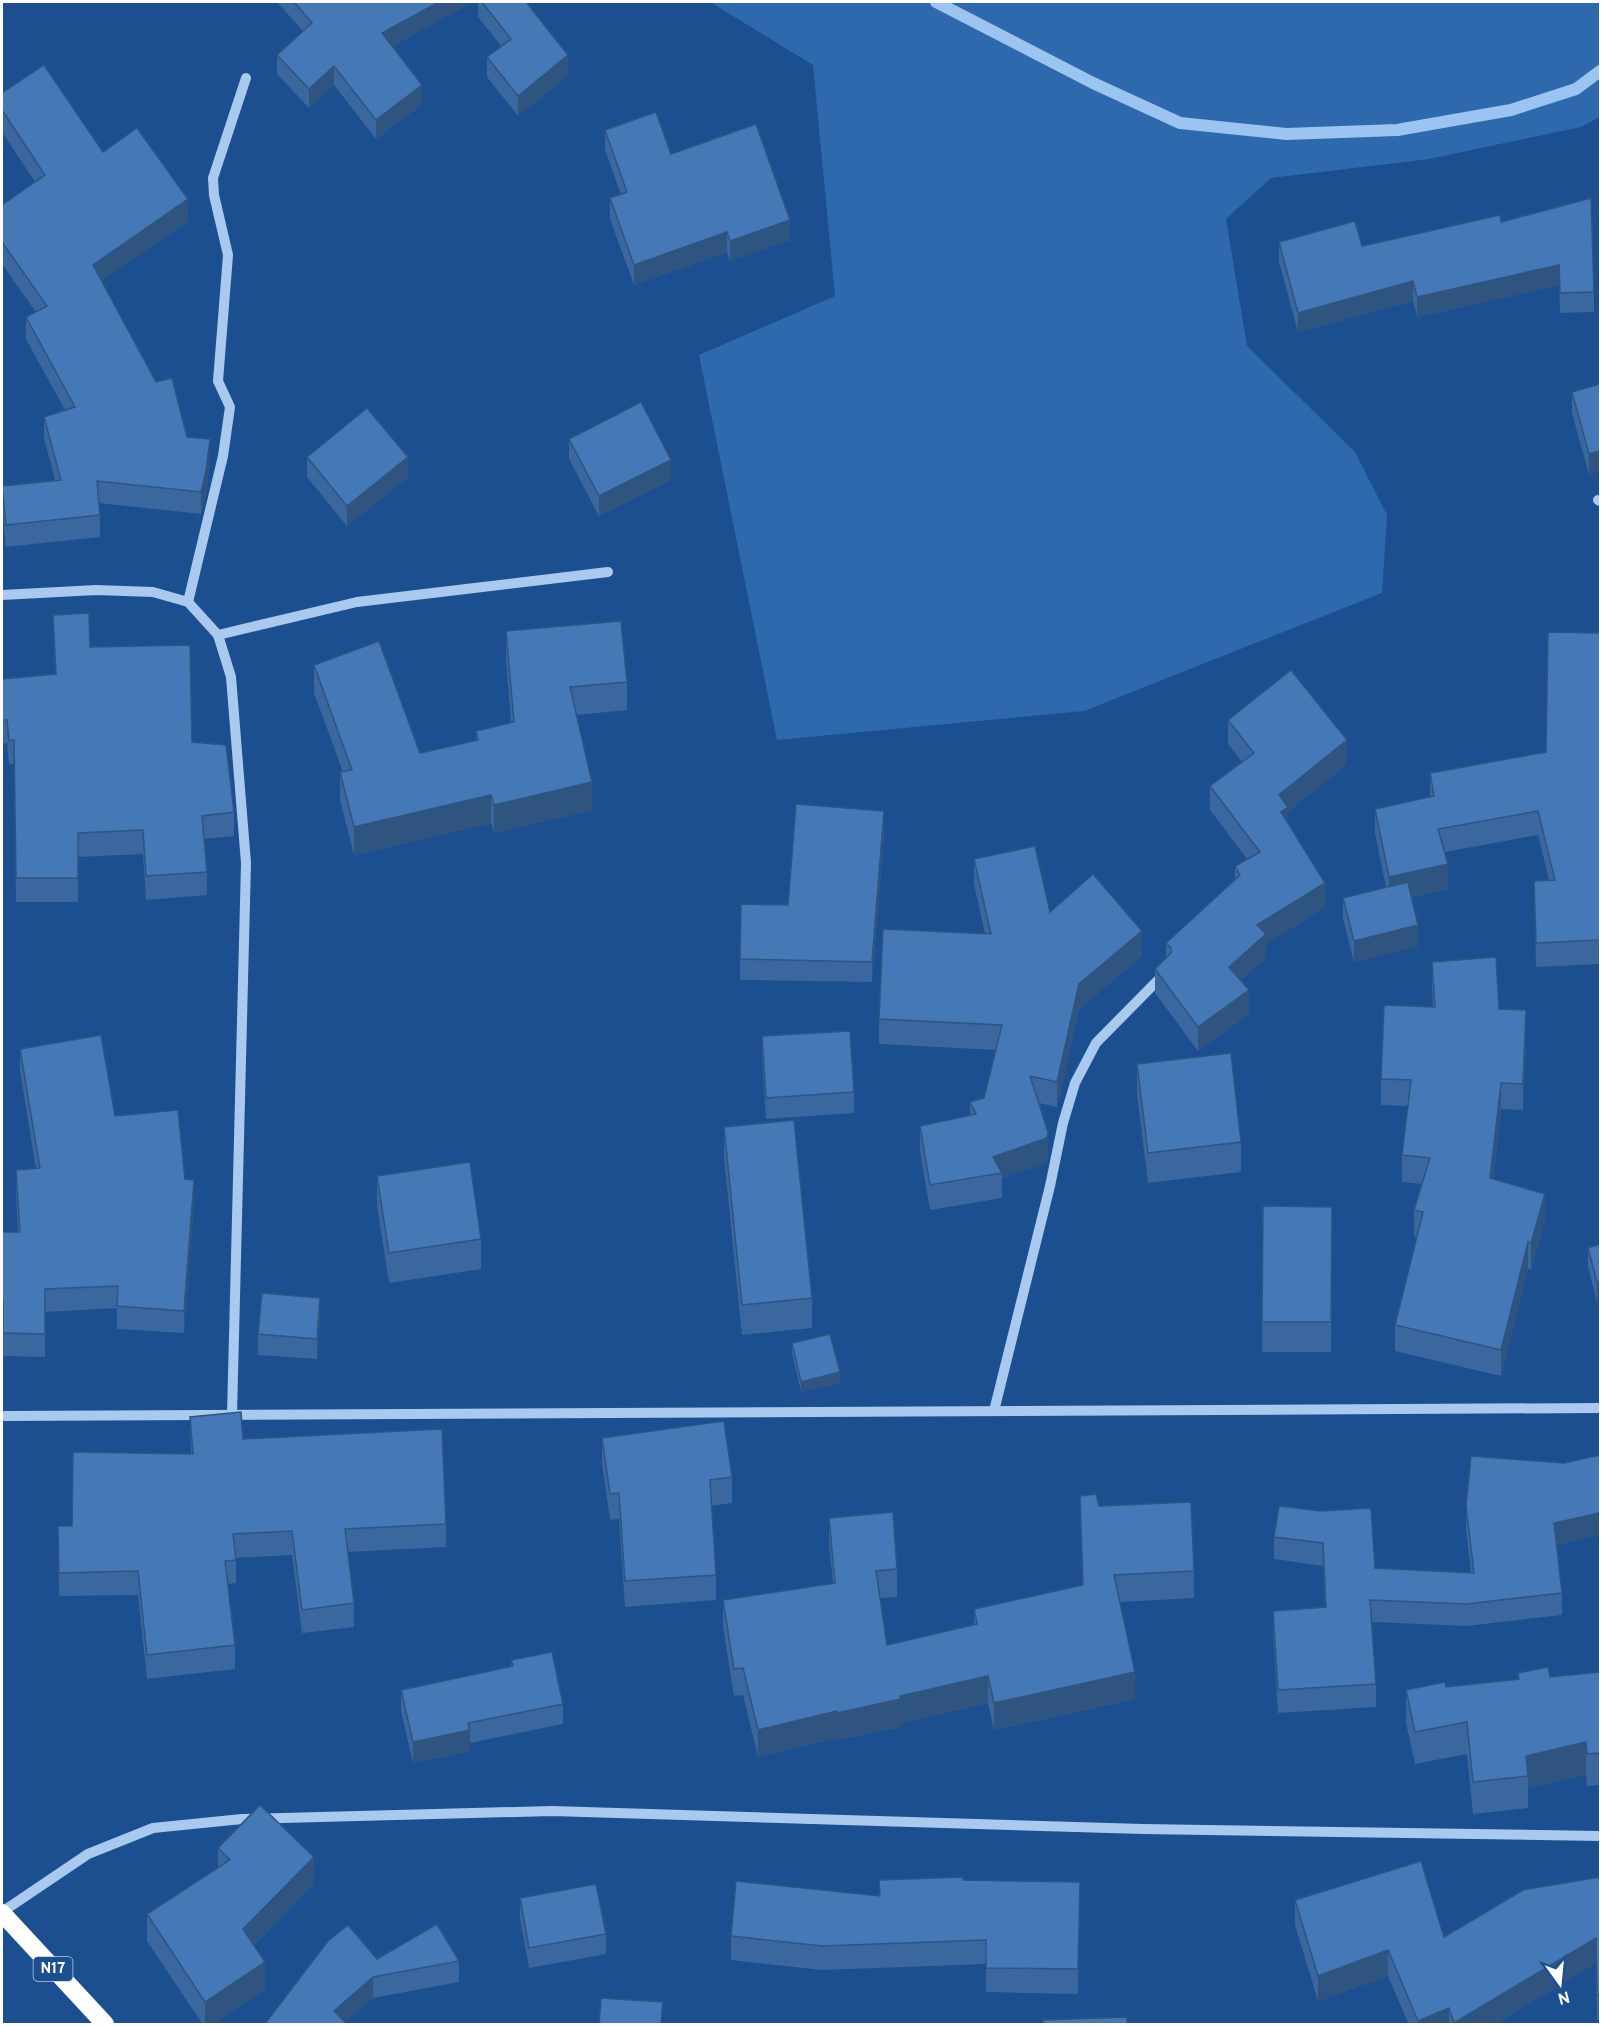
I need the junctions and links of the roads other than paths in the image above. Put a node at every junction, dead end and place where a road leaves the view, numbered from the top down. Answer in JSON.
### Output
{"nodes":[{"id":1,"x":246,"y":78,"type":"dead end"},
{"id":2,"x":608,"y":572,"type":"dead end"},
{"id":3,"x":2,"y":595,"type":"edge"},
{"id":4,"x":188,"y":602,"type":"junction"},
{"id":5,"x":218,"y":635,"type":"junction"},
{"id":6,"x":1164,"y":974,"type":"edge"},
{"id":7,"x":1600,"y":1408,"type":"edge"},
{"id":8,"x":994,"y":1411,"type":"junction"},
{"id":9,"x":232,"y":1414,"type":"junction"},
{"id":10,"x":2,"y":1416,"type":"edge"},
{"id":11,"x":1600,"y":1836,"type":"edge"},
{"id":12,"x":2,"y":1913,"type":"edge"},
{"id":13,"x":105,"y":2025,"type":"edge"}],
"edges":[{"from":1,"to":4,"type":"street"},
{"from":2,"to":5,"type":"street"},
{"from":3,"to":4,"type":"street"},
{"from":4,"to":5,"type":"street"},
{"from":5,"to":9,"type":"street"},
{"from":6,"to":8,"type":"street"},
{"from":7,"to":8,"type":"street"},
{"from":8,"to":9,"type":"street"},
{"from":9,"to":10,"type":"street"},
{"from":11,"to":12,"type":"street"},
{"from":12,"to":13,"type":"highway","number":"N17"}]}
